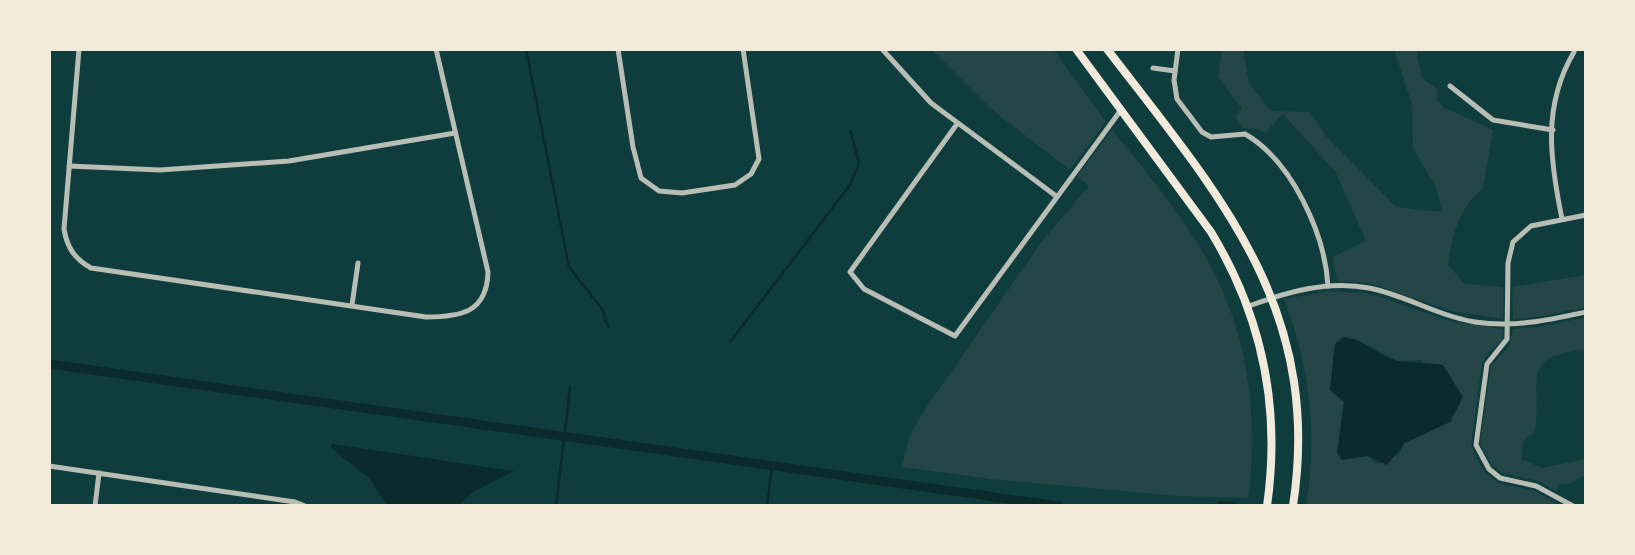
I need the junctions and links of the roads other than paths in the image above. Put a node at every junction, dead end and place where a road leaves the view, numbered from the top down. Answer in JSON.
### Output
{"nodes":[{"id":1,"x":79,"y":49,"type":"edge"},
{"id":2,"x":436,"y":49,"type":"edge"},
{"id":3,"x":618,"y":49,"type":"edge"},
{"id":4,"x":743,"y":49,"type":"edge"},
{"id":5,"x":882,"y":49,"type":"edge"},
{"id":6,"x":1076,"y":49,"type":"edge"},
{"id":7,"x":1107,"y":49,"type":"edge"},
{"id":8,"x":1178,"y":49,"type":"edge"},
{"id":9,"x":1574,"y":51,"type":"dead end"},
{"id":10,"x":1153,"y":68,"type":"dead end"},
{"id":11,"x":1175,"y":71,"type":"junction"},
{"id":12,"x":1450,"y":86,"type":"dead end"},
{"id":13,"x":1121,"y":110,"type":"junction"},
{"id":14,"x":957,"y":124,"type":"junction"},
{"id":15,"x":1553,"y":130,"type":"junction"},
{"id":16,"x":455,"y":133,"type":"junction"},
{"id":17,"x":69,"y":166,"type":"junction"},
{"id":18,"x":1056,"y":196,"type":"junction"},
{"id":19,"x":1586,"y":215,"type":"edge"},
{"id":20,"x":1562,"y":219,"type":"junction"},
{"id":21,"x":358,"y":263,"type":"dead end"},
{"id":22,"x":1328,"y":286,"type":"junction"},
{"id":23,"x":1273,"y":297,"type":"junction"},
{"id":24,"x":352,"y":305,"type":"junction"},
{"id":25,"x":1249,"y":306,"type":"junction"},
{"id":26,"x":1586,"y":312,"type":"edge"},
{"id":27,"x":1508,"y":324,"type":"junction"},
{"id":28,"x":49,"y":466,"type":"edge"},
{"id":29,"x":99,"y":473,"type":"junction"},
{"id":30,"x":94,"y":506,"type":"edge"},
{"id":31,"x":305,"y":506,"type":"edge"},
{"id":32,"x":1267,"y":506,"type":"edge"},
{"id":33,"x":1293,"y":506,"type":"edge"},
{"id":34,"x":1573,"y":506,"type":"edge"}],
"edges":[{"from":1,"to":17,"type":"street"},
{"from":2,"to":16,"type":"street"},
{"from":3,"to":4,"type":"street"},
{"from":5,"to":14,"type":"street"},
{"from":6,"to":13,"type":"main road"},
{"from":7,"to":23,"type":"main road"},
{"from":8,"to":11,"type":"street"},
{"from":9,"to":15,"type":"street"},
{"from":10,"to":11,"type":"street"},
{"from":11,"to":22,"type":"street"},
{"from":12,"to":15,"type":"street"},
{"from":13,"to":18,"type":"street"},
{"from":13,"to":25,"type":"main road"},
{"from":14,"to":18,"type":"street"},
{"from":14,"to":18,"type":"street"},
{"from":15,"to":20,"type":"street"},
{"from":16,"to":17,"type":"street"},
{"from":16,"to":24,"type":"street"},
{"from":17,"to":24,"type":"street"},
{"from":19,"to":20,"type":"street"},
{"from":20,"to":27,"type":"street"},
{"from":21,"to":24,"type":"street"},
{"from":22,"to":23,"type":"street"},
{"from":22,"to":27,"type":"street"},
{"from":23,"to":25,"type":"street"},
{"from":23,"to":33,"type":"main road"},
{"from":25,"to":32,"type":"main road"},
{"from":26,"to":27,"type":"street"},
{"from":27,"to":34,"type":"street"},
{"from":28,"to":29,"type":"street"},
{"from":29,"to":30,"type":"street"},
{"from":29,"to":31,"type":"street"}]}
